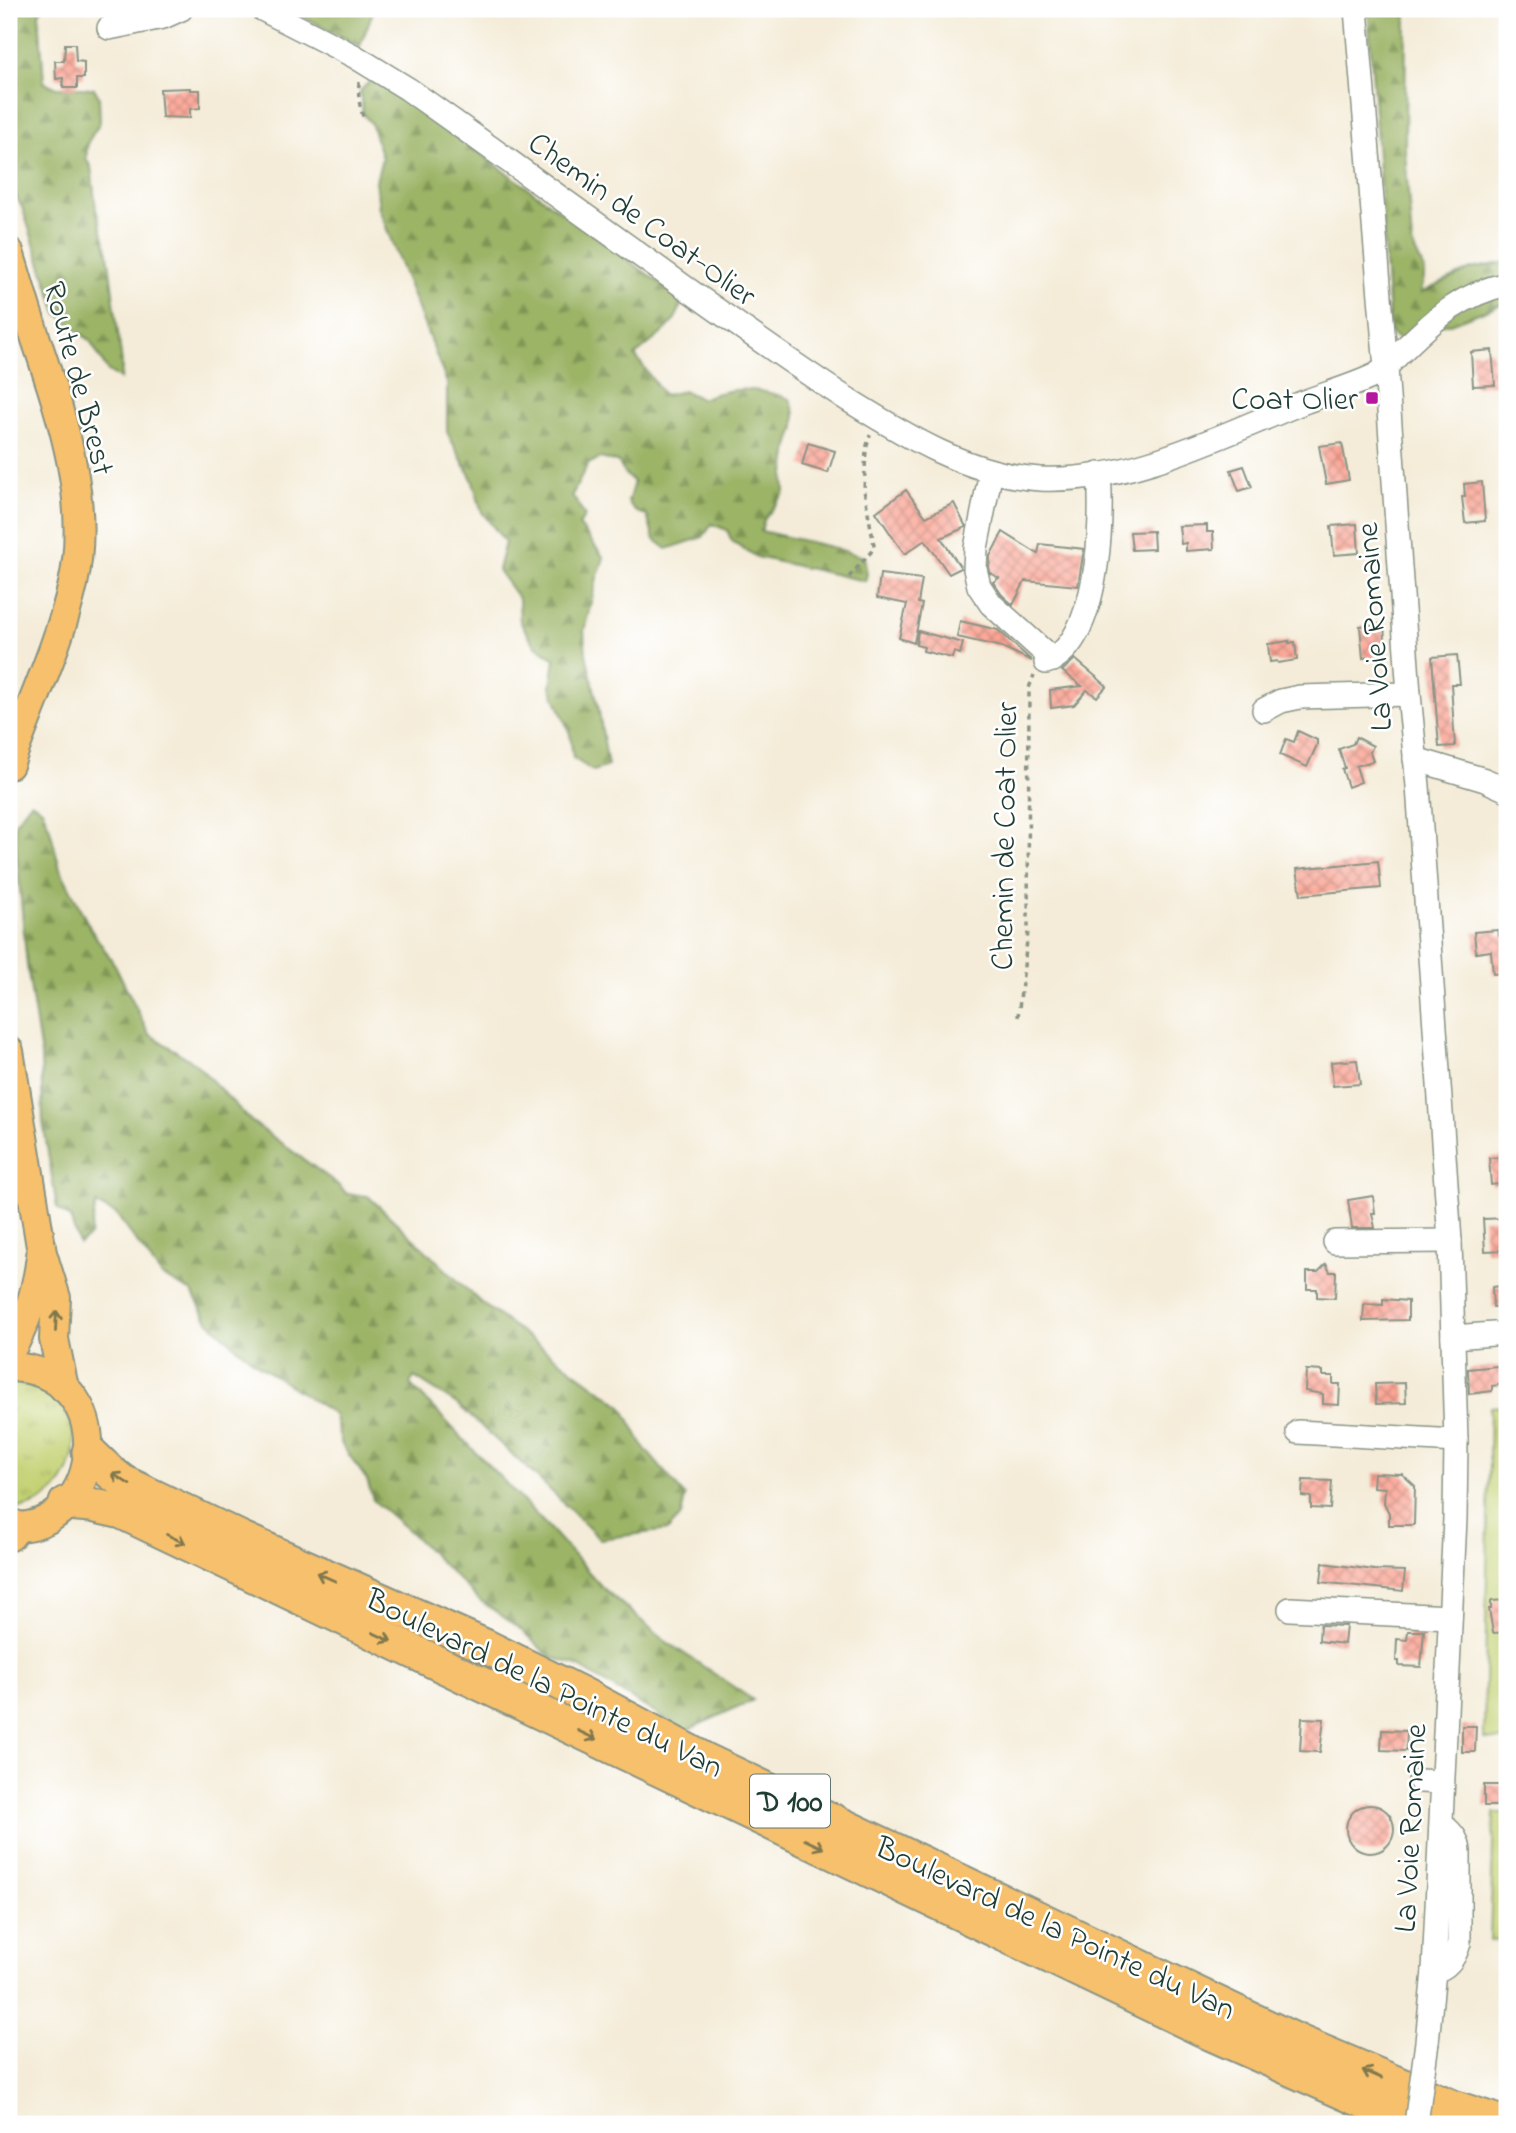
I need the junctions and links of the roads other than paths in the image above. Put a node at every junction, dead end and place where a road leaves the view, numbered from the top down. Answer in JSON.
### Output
{"nodes":[{"id":1,"x":181,"y":9,"type":"edge"},
{"id":2,"x":262,"y":9,"type":"edge"},
{"id":3,"x":1356,"y":9,"type":"edge"},
{"id":4,"x":109,"y":28,"type":"dead end"},
{"id":5,"x":9,"y":252,"type":"edge"},
{"id":6,"x":1507,"y":284,"type":"edge"},
{"id":7,"x":1386,"y":368,"type":"junction"},
{"id":8,"x":991,"y":471,"type":"junction"},
{"id":9,"x":1099,"y":474,"type":"junction"},
{"id":10,"x":1409,"y":694,"type":"junction"},
{"id":11,"x":1264,"y":710,"type":"dead end"},
{"id":12,"x":1415,"y":759,"type":"junction"},
{"id":13,"x":9,"y":765,"type":"edge"},
{"id":14,"x":1470,"y":777,"type":"junction"},
{"id":15,"x":1418,"y":786,"type":"junction"},
{"id":16,"x":1507,"y":790,"type":"edge"},
{"id":17,"x":9,"y":1051,"type":"edge"},
{"id":18,"x":1450,"y":1241,"type":"junction"},
{"id":19,"x":1335,"y":1242,"type":"dead end"},
{"id":20,"x":42,"y":1253,"type":"junction"},
{"id":21,"x":1507,"y":1333,"type":"edge"},
{"id":22,"x":1453,"y":1337,"type":"junction"},
{"id":23,"x":9,"y":1353,"type":"edge"},
{"id":24,"x":9,"y":1367,"type":"edge"},
{"id":25,"x":64,"y":1388,"type":"junction"},
{"id":26,"x":1297,"y":1432,"type":"dead end"},
{"id":27,"x":1456,"y":1441,"type":"junction"},
{"id":28,"x":89,"y":1452,"type":"junction"},
{"id":29,"x":66,"y":1503,"type":"junction"},
{"id":30,"x":11,"y":1529,"type":"edge"},
{"id":31,"x":1290,"y":1609,"type":"dead end"},
{"id":32,"x":1450,"y":1617,"type":"junction"},
{"id":33,"x":1418,"y":2124,"type":"edge"},
{"id":34,"x":1505,"y":2124,"type":"edge"}],
"edges":[{"from":1,"to":4,"type":"street"},
{"from":2,"to":8,"type":"street","name":"Chemin de Coat-Olier"},
{"from":3,"to":7,"type":"street","name":"La Voie Romaine"},
{"from":5,"to":13,"type":"main road","name":"Route de Brest"},
{"from":6,"to":7,"type":"street","name":"Chemin de Coat-Olier"},
{"from":7,"to":9,"type":"street","name":"Chemin de Coat-Olier"},
{"from":7,"to":10,"type":"street","name":"La Voie Romaine"},
{"from":8,"to":9,"type":"street","name":"Chemin de Coat-Olier"},
{"from":8,"to":9,"type":"street"},
{"from":10,"to":11,"type":"street"},
{"from":10,"to":12,"type":"street","name":"La Voie Romaine"},
{"from":12,"to":14,"type":"street"},
{"from":12,"to":15,"type":"street","name":"La Voie Romaine"},
{"from":14,"to":15,"type":"street"},
{"from":14,"to":16,"type":"street"},
{"from":15,"to":18,"type":"street","name":"La Voie Romaine"},
{"from":17,"to":20,"type":"main road"},
{"from":18,"to":19,"type":"street"},
{"from":18,"to":22,"type":"street","name":"La Voie Romaine"},
{"from":20,"to":23,"type":"main road"},
{"from":25,"to":20,"type":"main road","one_way":true},
{"from":21,"to":22,"type":"street"},
{"from":22,"to":27,"type":"street","name":"La Voie Romaine"},
{"from":24,"to":25,"type":"main road"},
{"from":25,"to":28,"type":"main road"},
{"from":26,"to":27,"type":"street"},
{"from":27,"to":32,"type":"street","name":"La Voie Romaine"},
{"from":28,"to":29,"type":"main road"},
{"from":34,"to":28,"type":"highway","name":"Boulevard de la Pointe du Van","number":"D 100","one_way":true},
{"from":29,"to":30,"type":"main road"},
{"from":29,"to":33,"type":"highway","name":"Boulevard de la Pointe du Van","number":"D 100","one_way":true},
{"from":31,"to":32,"type":"street"},
{"from":32,"to":33,"type":"street","name":"La Voie Romaine","bridge":true}]}
